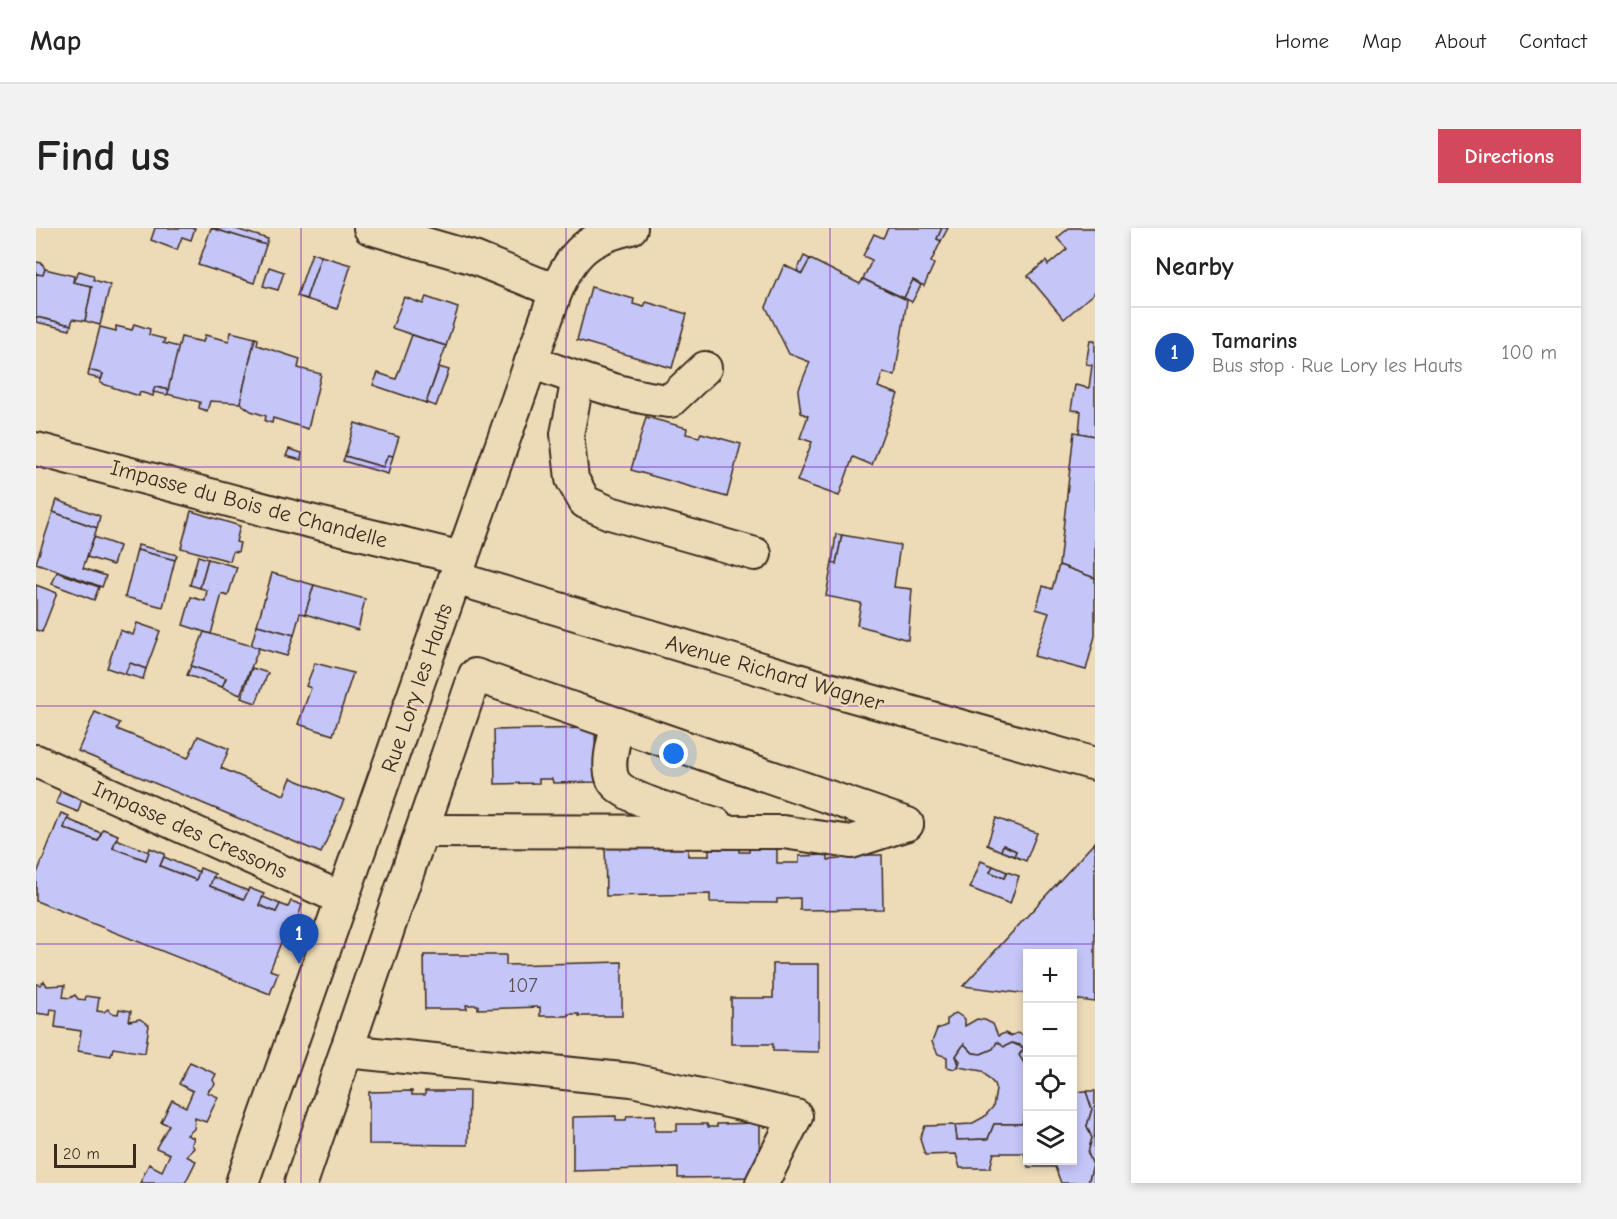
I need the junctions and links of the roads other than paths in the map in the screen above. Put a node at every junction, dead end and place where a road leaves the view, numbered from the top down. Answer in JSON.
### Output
{"nodes":[{"id":1,"x":370,"y":228,"type":"edge"},
{"id":2,"x":631,"y":228,"type":"edge"},
{"id":3,"x":575,"y":239,"type":"edge"},
{"id":4,"x":556,"y":291,"type":"junction"},
{"id":5,"x":531,"y":362,"type":"junction"},
{"id":6,"x":705,"y":368,"type":"dead end"},
{"id":7,"x":578,"y":379,"type":"junction"},
{"id":8,"x":36,"y":449,"type":"edge"},
{"id":9,"x":754,"y":555,"type":"dead end"},
{"id":10,"x":459,"y":568,"type":"junction"},
{"id":11,"x":618,"y":724,"type":"junction"},
{"id":12,"x":36,"y":761,"type":"edge"},
{"id":13,"x":1095,"y":764,"type":"edge"},
{"id":14,"x":422,"y":831,"type":"junction"},
{"id":15,"x":740,"y":832,"type":"junction"},
{"id":16,"x":354,"y":870,"type":"junction"},
{"id":17,"x":402,"y":888,"type":"junction"},
{"id":18,"x":343,"y":899,"type":"junction"},
{"id":19,"x":346,"y":1051,"type":"junction"},
{"id":20,"x":242,"y":1183,"type":"edge"},
{"id":21,"x":301,"y":1183,"type":"edge"},
{"id":22,"x":762,"y":1183,"type":"edge"}],
"edges":[{"from":1,"to":4,"type":"street"},
{"from":2,"to":3,"type":"street","name":"Rue Lory les Hauts"},
{"from":3,"to":4,"type":"street","name":"Rue Lory les Hauts"},
{"from":4,"to":5,"type":"street","name":"Rue Lory les Hauts"},
{"from":5,"to":7,"type":"street"},
{"from":5,"to":10,"type":"street","name":"Rue Lory les Hauts"},
{"from":6,"to":7,"type":"street"},
{"from":7,"to":9,"type":"street"},
{"from":8,"to":10,"type":"street","name":"Impasse du Bois de Chandelle"},
{"from":10,"to":13,"type":"street","name":"Avenue Richard Wagner"},
{"from":10,"to":16,"type":"street","name":"Rue Lory les Hauts"},
{"from":11,"to":14,"type":"street"},
{"from":11,"to":15,"type":"street"},
{"from":11,"to":15,"type":"street"},
{"from":12,"to":18,"type":"street","name":"Impasse des Cressons"},
{"from":14,"to":15,"type":"street"},
{"from":14,"to":17,"type":"street"},
{"from":16,"to":17,"type":"street"},
{"from":16,"to":18,"type":"street","name":"Rue Lory les Hauts"},
{"from":17,"to":19,"type":"street"},
{"from":18,"to":20,"type":"street","name":"Rue Lory les Hauts"},
{"from":19,"to":21,"type":"street"},
{"from":19,"to":22,"type":"street"}]}
